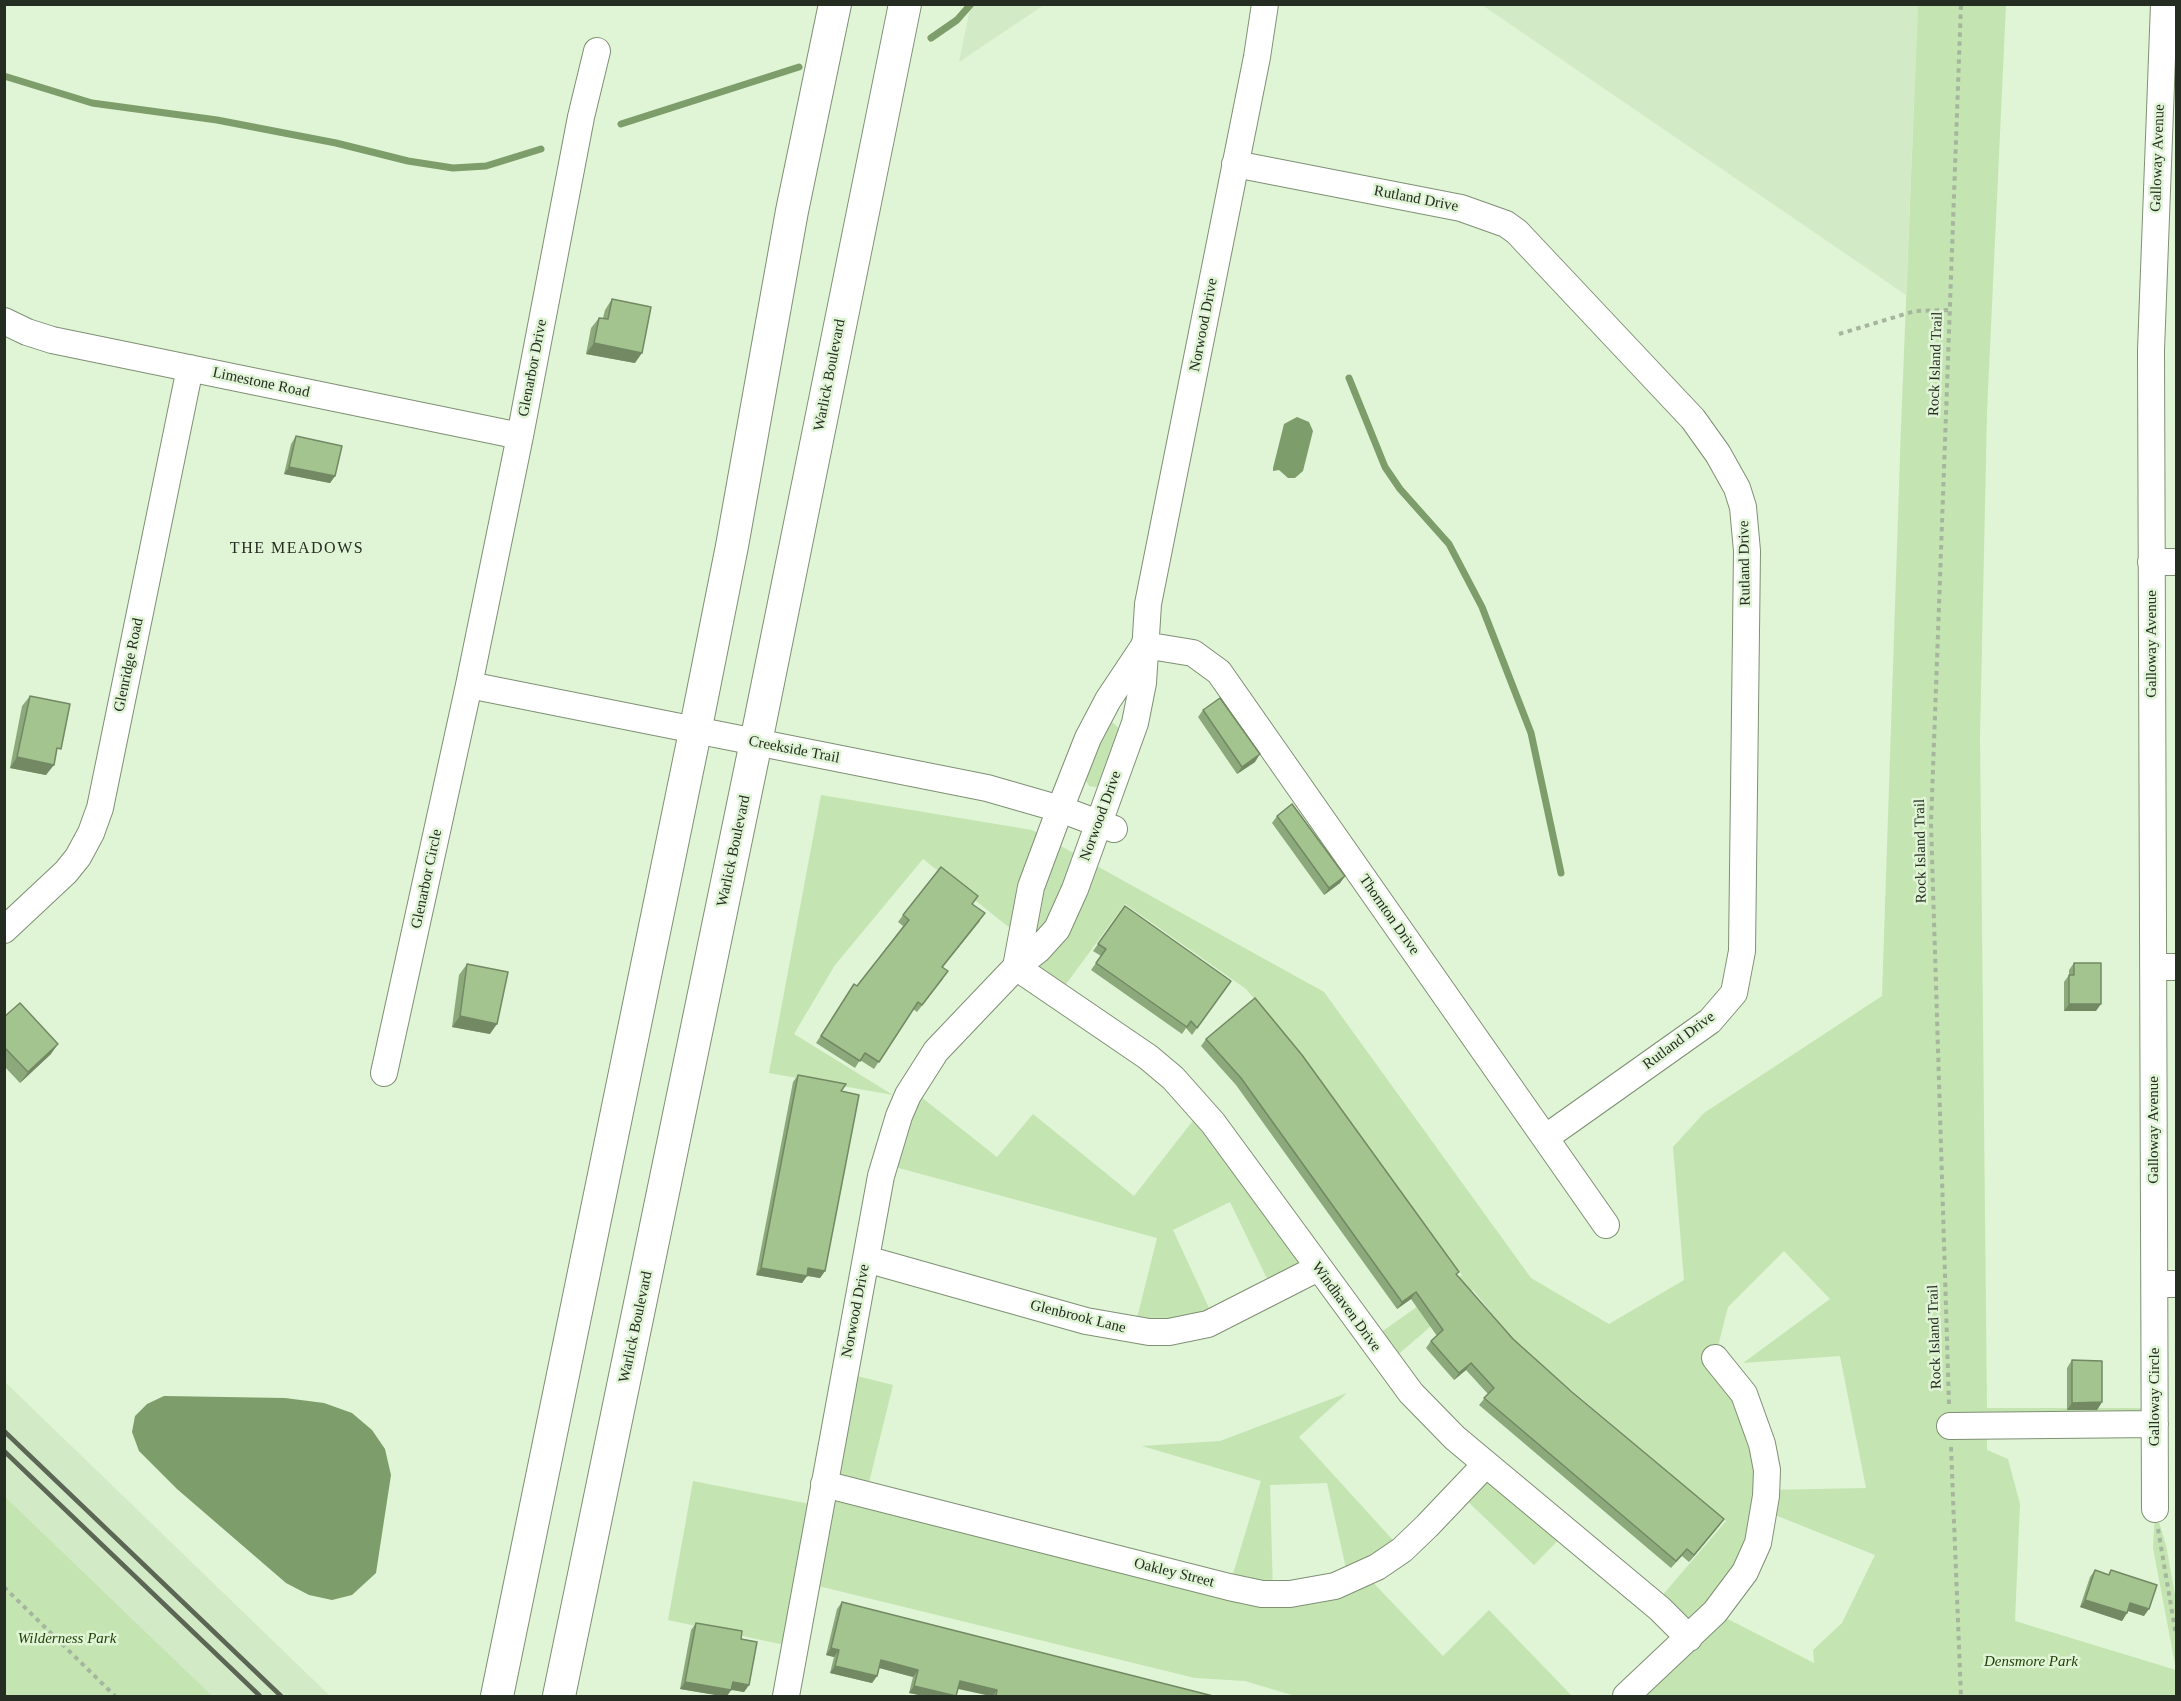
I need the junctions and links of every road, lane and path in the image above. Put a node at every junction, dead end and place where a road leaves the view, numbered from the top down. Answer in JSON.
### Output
{"nodes":[{"id":1,"x":835,"y":4,"type":"edge"},
{"id":2,"x":904,"y":4,"type":"edge"},
{"id":3,"x":1265,"y":4,"type":"edge"},
{"id":4,"x":1961,"y":4,"type":"edge"},
{"id":5,"x":2164,"y":4,"type":"edge"},
{"id":6,"x":597,"y":51,"type":"dead end"},
{"id":7,"x":1235,"y":164,"type":"junction"},
{"id":8,"x":1950,"y":310,"type":"junction"},
{"id":9,"x":4,"y":321,"type":"edge"},
{"id":10,"x":1839,"y":334,"type":"dead end"},
{"id":11,"x":190,"y":368,"type":"junction"},
{"id":12,"x":520,"y":436,"type":"junction"},
{"id":13,"x":2151,"y":562,"type":"junction"},
{"id":14,"x":2176,"y":562,"type":"edge"},
{"id":15,"x":1144,"y":645,"type":"junction"},
{"id":16,"x":469,"y":685,"type":"junction"},
{"id":17,"x":695,"y":732,"type":"junction"},
{"id":18,"x":756,"y":742,"type":"junction"},
{"id":19,"x":1060,"y":809,"type":"junction"},
{"id":20,"x":1106,"y":826,"type":"junction"},
{"id":21,"x":4,"y":930,"type":"edge"},
{"id":22,"x":1016,"y":967,"type":"junction"},
{"id":23,"x":2165,"y":967,"type":"edge"},
{"id":24,"x":384,"y":1073,"type":"dead end"},
{"id":25,"x":1545,"y":1138,"type":"junction"},
{"id":26,"x":1606,"y":1226,"type":"dead end"},
{"id":27,"x":866,"y":1259,"type":"junction"},
{"id":28,"x":1318,"y":1268,"type":"junction"},
{"id":29,"x":2166,"y":1284,"type":"edge"},
{"id":30,"x":1715,"y":1358,"type":"dead end"},
{"id":31,"x":2155,"y":1424,"type":"junction"},
{"id":32,"x":1950,"y":1426,"type":"junction"},
{"id":33,"x":1486,"y":1464,"type":"junction"},
{"id":34,"x":824,"y":1484,"type":"junction"},
{"id":35,"x":2155,"y":1509,"type":"joint"},
{"id":36,"x":4,"y":1587,"type":"edge"},
{"id":37,"x":2176,"y":1635,"type":"edge"},
{"id":38,"x":1689,"y":1638,"type":"junction"},
{"id":39,"x":115,"y":1696,"type":"edge"},
{"id":40,"x":497,"y":1696,"type":"edge"},
{"id":41,"x":560,"y":1696,"type":"edge"},
{"id":42,"x":786,"y":1696,"type":"edge"},
{"id":43,"x":1626,"y":1696,"type":"edge"},
{"id":44,"x":1961,"y":1696,"type":"edge"}],
"edges":[{"from":1,"to":17,"type":"main road"},
{"from":2,"to":18,"type":"main road","name":"Warlick Boulevard"},
{"from":3,"to":7,"type":"street","name":"Norwood Drive"},
{"from":4,"to":8,"type":"path","name":"Rock Island Trail"},
{"from":5,"to":13,"type":"street","name":"Galloway Avenue"},
{"from":6,"to":12,"type":"street","name":"Glenarbor Drive"},
{"from":7,"to":15,"type":"street","name":"Norwood Drive"},
{"from":7,"to":25,"type":"street","name":"Rutland Drive"},
{"from":8,"to":10,"type":"path"},
{"from":8,"to":32,"type":"path","name":"Rock Island Trail"},
{"from":9,"to":11,"type":"street","name":"Limestone Road"},
{"from":11,"to":12,"type":"street","name":"Limestone Road"},
{"from":11,"to":21,"type":"street","name":"Glenridge Road"},
{"from":12,"to":16,"type":"street","name":"Glenarbor Drive"},
{"from":13,"to":14,"type":"street"},
{"from":13,"to":23,"type":"street","name":"Galloway Avenue"},
{"from":15,"to":19,"type":"street","name":"Norwood Drive"},
{"from":15,"to":20,"type":"street","name":"Norwood Drive"},
{"from":15,"to":25,"type":"street","name":"Thornton Drive"},
{"from":16,"to":17,"type":"street","name":"Creekside Trail"},
{"from":16,"to":24,"type":"street","name":"Glenarbor Circle"},
{"from":17,"to":18,"type":"street","name":"Creekside Trail"},
{"from":17,"to":40,"type":"main road"},
{"from":18,"to":19,"type":"street","name":"Creekside Trail"},
{"from":18,"to":41,"type":"main road","name":"Warlick Boulevard"},
{"from":19,"to":20,"type":"street","name":"Creekside Trail"},
{"from":19,"to":22,"type":"street","name":"Norwood Drive"},
{"from":20,"to":22,"type":"street","name":"Norwood Drive"},
{"from":22,"to":27,"type":"street","name":"Norwood Drive"},
{"from":22,"to":28,"type":"street","name":"Windhaven Drive"},
{"from":23,"to":29,"type":"street","name":"Galloway Avenue"},
{"from":25,"to":26,"type":"street","name":"Thornton Drive"},
{"from":27,"to":28,"type":"street","name":"Glenbrook Lane"},
{"from":27,"to":34,"type":"street","name":"Norwood Drive"},
{"from":28,"to":33,"type":"street","name":"Windhaven Drive"},
{"from":29,"to":31,"type":"street","name":"Galloway Circle"},
{"from":30,"to":38,"type":"street"},
{"from":31,"to":32,"type":"street"},
{"from":31,"to":35,"type":"street","name":"Galloway Circle"},
{"from":32,"to":44,"type":"path","name":"Rock Island Trail"},
{"from":33,"to":34,"type":"street","name":"Oakley Street"},
{"from":33,"to":38,"type":"street","name":"Windhaven Drive"},
{"from":34,"to":42,"type":"street","name":"Norwood Drive"},
{"from":35,"to":37,"type":"path"},
{"from":36,"to":39,"type":"path"},
{"from":38,"to":43,"type":"street"}]}
